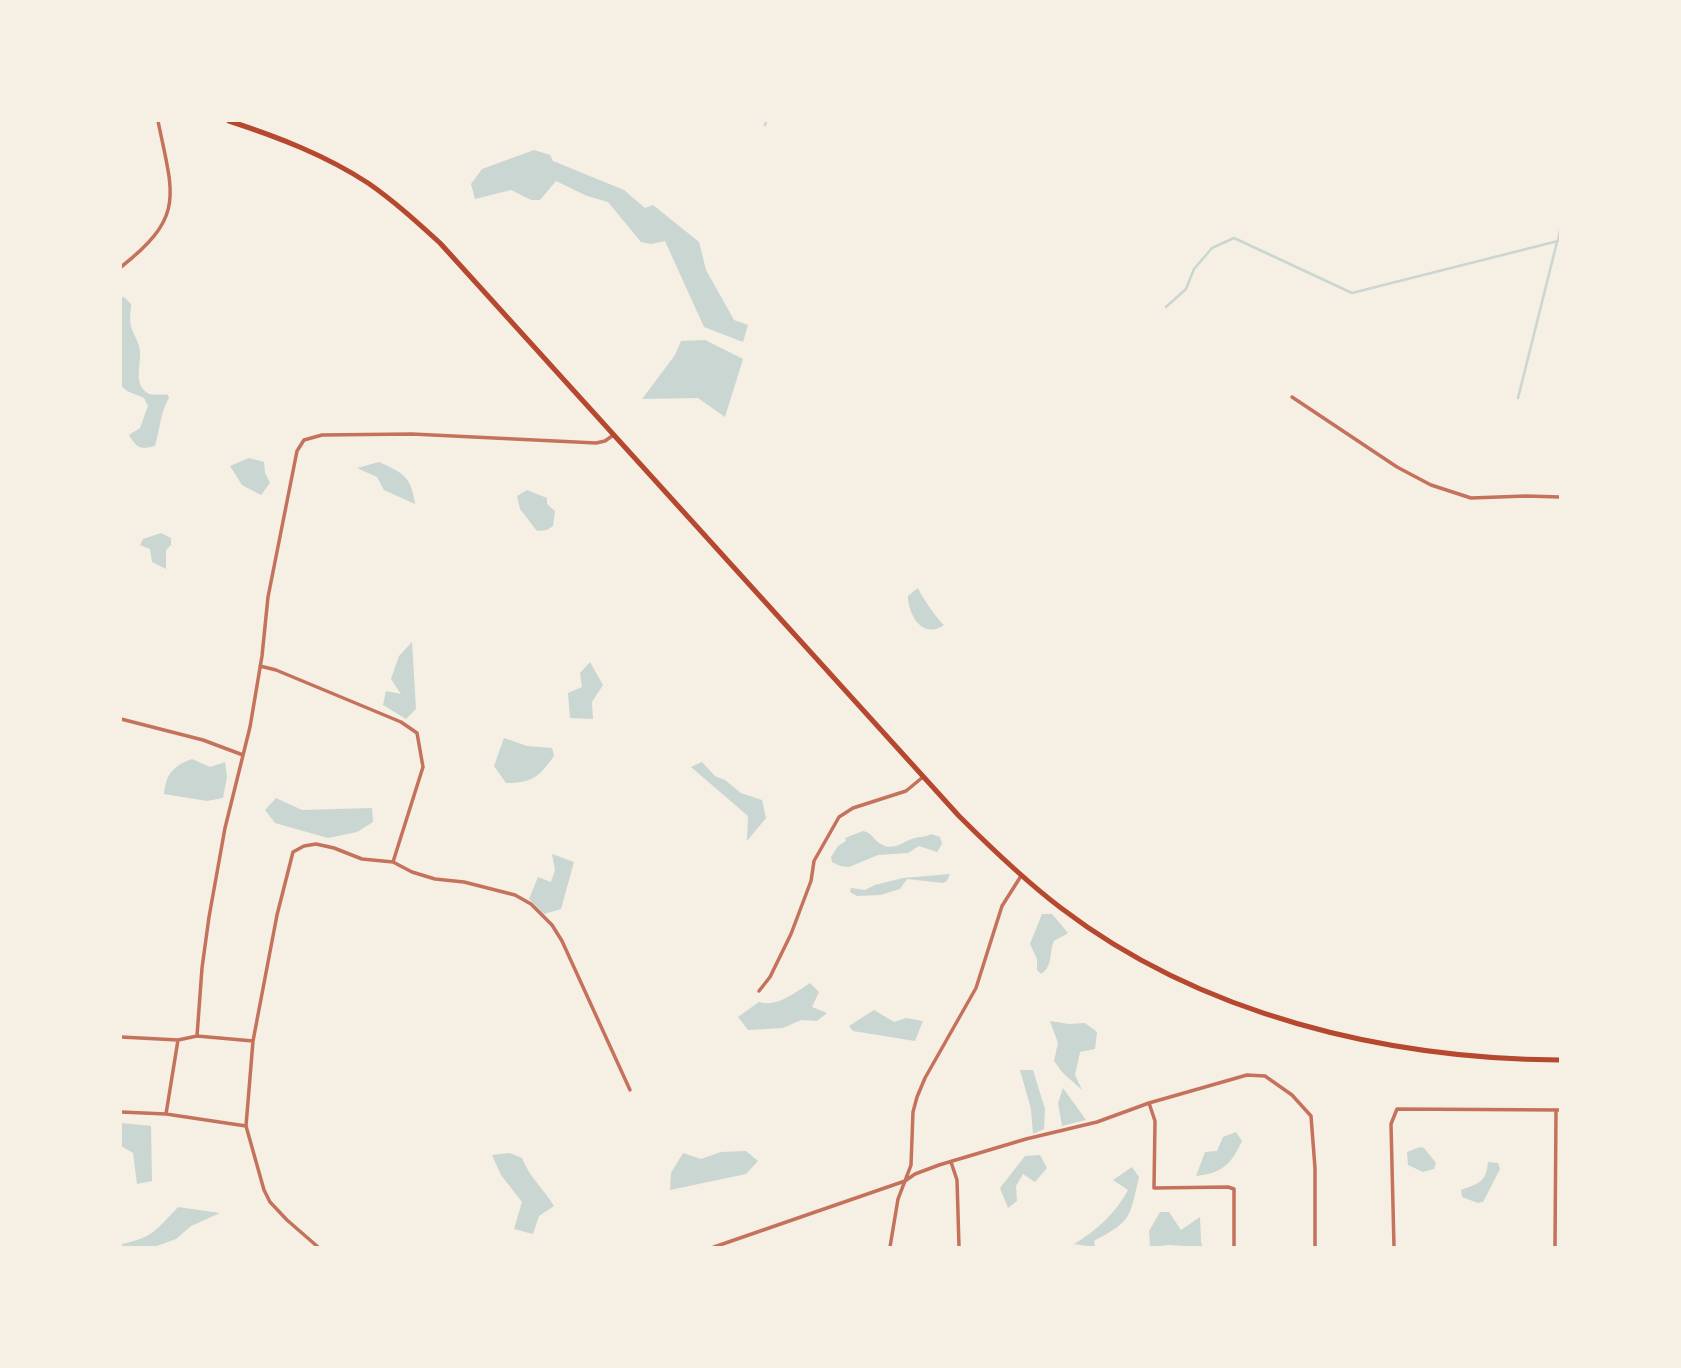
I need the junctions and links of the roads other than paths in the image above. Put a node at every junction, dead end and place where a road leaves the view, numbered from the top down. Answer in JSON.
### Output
{"nodes":[{"id":1,"x":158,"y":121,"type":"edge"},
{"id":2,"x":229,"y":121,"type":"edge"},
{"id":3,"x":121,"y":267,"type":"edge"},
{"id":4,"x":1292,"y":397,"type":"dead end"},
{"id":5,"x":612,"y":436,"type":"junction"},
{"id":6,"x":1560,"y":497,"type":"edge"},
{"id":7,"x":260,"y":666,"type":"junction"},
{"id":8,"x":121,"y":719,"type":"edge"},
{"id":9,"x":243,"y":755,"type":"junction"},
{"id":10,"x":923,"y":777,"type":"junction"},
{"id":11,"x":393,"y":862,"type":"junction"},
{"id":12,"x":1021,"y":876,"type":"junction"},
{"id":13,"x":759,"y":991,"type":"dead end"},
{"id":14,"x":121,"y":1037,"type":"edge"},
{"id":15,"x":197,"y":1037,"type":"junction"},
{"id":16,"x":178,"y":1040,"type":"junction"},
{"id":17,"x":253,"y":1041,"type":"junction"},
{"id":18,"x":1560,"y":1060,"type":"edge"},
{"id":19,"x":629,"y":1090,"type":"dead end"},
{"id":20,"x":1149,"y":1103,"type":"junction"},
{"id":21,"x":1558,"y":1110,"type":"edge"},
{"id":22,"x":121,"y":1112,"type":"edge"},
{"id":23,"x":166,"y":1114,"type":"junction"},
{"id":24,"x":246,"y":1126,"type":"junction"},
{"id":25,"x":951,"y":1162,"type":"junction"},
{"id":26,"x":905,"y":1181,"type":"junction"},
{"id":27,"x":318,"y":1247,"type":"edge"},
{"id":28,"x":714,"y":1247,"type":"edge"},
{"id":29,"x":890,"y":1247,"type":"edge"},
{"id":30,"x":960,"y":1247,"type":"edge"},
{"id":31,"x":1234,"y":1247,"type":"edge"},
{"id":32,"x":1315,"y":1247,"type":"edge"},
{"id":33,"x":1394,"y":1247,"type":"edge"},
{"id":34,"x":1555,"y":1247,"type":"edge"}],
"edges":[{"from":1,"to":3,"type":"street"},
{"from":2,"to":5,"type":"main road"},
{"from":4,"to":6,"type":"street"},
{"from":5,"to":7,"type":"street"},
{"from":5,"to":10,"type":"main road"},
{"from":7,"to":9,"type":"street"},
{"from":7,"to":11,"type":"street"},
{"from":8,"to":9,"type":"street"},
{"from":9,"to":15,"type":"street"},
{"from":10,"to":12,"type":"main road"},
{"from":10,"to":13,"type":"street"},
{"from":11,"to":17,"type":"street"},
{"from":11,"to":19,"type":"street"},
{"from":12,"to":18,"type":"main road"},
{"from":12,"to":26,"type":"street"},
{"from":14,"to":16,"type":"street"},
{"from":15,"to":16,"type":"street"},
{"from":15,"to":17,"type":"street"},
{"from":16,"to":23,"type":"street"},
{"from":17,"to":24,"type":"street"},
{"from":20,"to":25,"type":"street"},
{"from":20,"to":31,"type":"street"},
{"from":20,"to":32,"type":"street"},
{"from":21,"to":33,"type":"street"},
{"from":21,"to":34,"type":"street"},
{"from":22,"to":23,"type":"street"},
{"from":23,"to":24,"type":"street"},
{"from":24,"to":27,"type":"street"},
{"from":25,"to":26,"type":"street"},
{"from":25,"to":30,"type":"street"},
{"from":26,"to":28,"type":"street"},
{"from":26,"to":29,"type":"street"}]}
